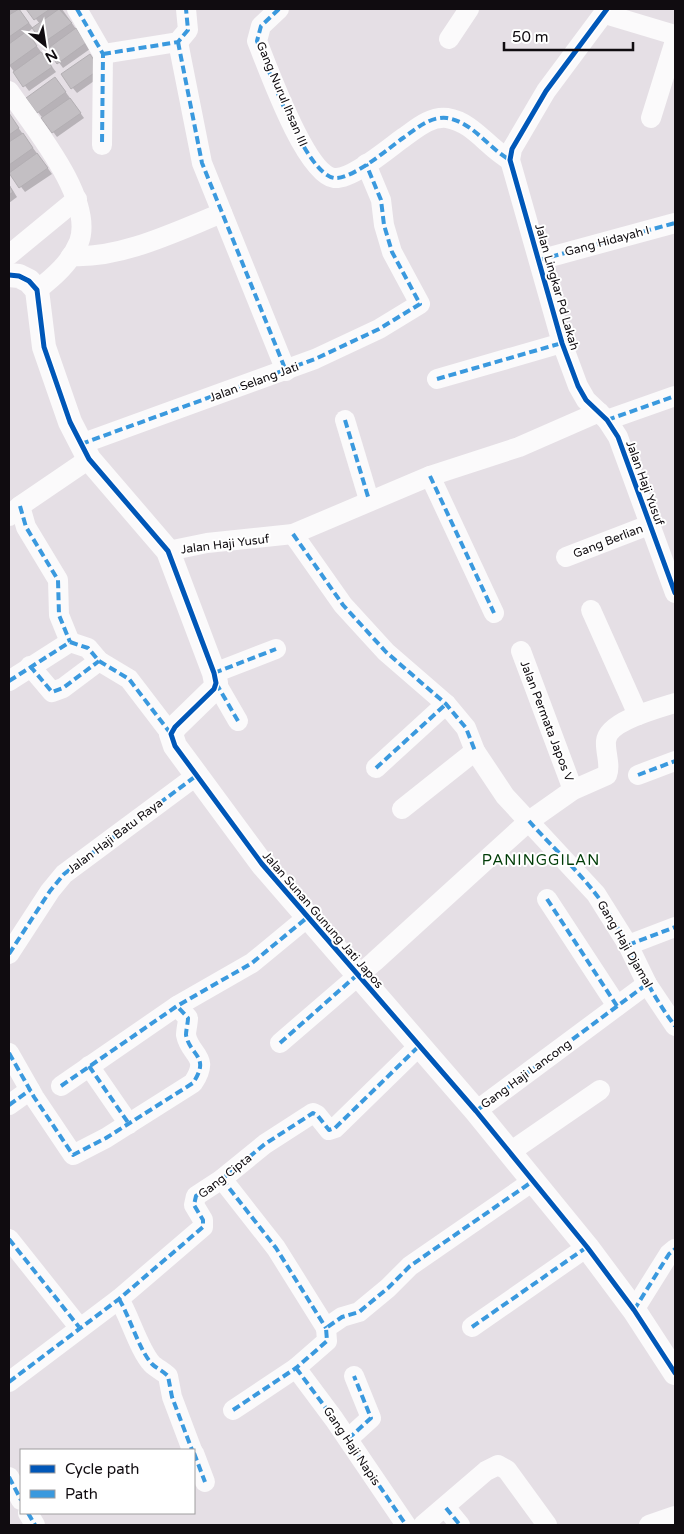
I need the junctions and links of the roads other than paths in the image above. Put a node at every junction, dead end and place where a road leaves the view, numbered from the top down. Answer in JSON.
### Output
{"nodes":[{"id":1,"x":77,"y":9,"type":"edge"},
{"id":2,"x":186,"y":9,"type":"edge"},
{"id":3,"x":279,"y":9,"type":"edge"},
{"id":4,"x":469,"y":9,"type":"edge"},
{"id":5,"x":610,"y":14,"type":"edge"},
{"id":6,"x":675,"y":35,"type":"edge"},
{"id":7,"x":449,"y":39,"type":"dead end"},
{"id":8,"x":675,"y":41,"type":"edge"},
{"id":9,"x":178,"y":42,"type":"junction"},
{"id":10,"x":103,"y":54,"type":"junction"},
{"id":11,"x":9,"y":91,"type":"edge"},
{"id":12,"x":651,"y":118,"type":"dead end"},
{"id":13,"x":102,"y":145,"type":"dead end"},
{"id":14,"x":511,"y":154,"type":"junction"},
{"id":15,"x":366,"y":164,"type":"junction"},
{"id":16,"x":77,"y":199,"type":"junction"},
{"id":17,"x":222,"y":213,"type":"junction"},
{"id":18,"x":675,"y":223,"type":"edge"},
{"id":19,"x":9,"y":254,"type":"edge"},
{"id":20,"x":71,"y":256,"type":"junction"},
{"id":21,"x":539,"y":260,"type":"junction"},
{"id":22,"x":9,"y":275,"type":"edge"},
{"id":23,"x":37,"y":290,"type":"junction"},
{"id":24,"x":562,"y":344,"type":"junction"},
{"id":25,"x":286,"y":371,"type":"junction"},
{"id":26,"x":437,"y":379,"type":"dead end"},
{"id":27,"x":675,"y":396,"type":"edge"},
{"id":28,"x":603,"y":416,"type":"junction"},
{"id":29,"x":345,"y":420,"type":"dead end"},
{"id":30,"x":85,"y":451,"type":"junction"},
{"id":31,"x":430,"y":476,"type":"junction"},
{"id":32,"x":369,"y":500,"type":"junction"},
{"id":33,"x":13,"y":508,"type":"edge"},
{"id":34,"x":650,"y":525,"type":"junction"},
{"id":35,"x":293,"y":534,"type":"junction"},
{"id":36,"x":168,"y":551,"type":"junction"},
{"id":37,"x":566,"y":558,"type":"dead end"},
{"id":38,"x":672,"y":573,"type":"edge"},
{"id":39,"x":675,"y":593,"type":"edge"},
{"id":40,"x":591,"y":610,"type":"dead end"},
{"id":41,"x":494,"y":612,"type":"dead end"},
{"id":42,"x":70,"y":642,"type":"junction"},
{"id":43,"x":276,"y":649,"type":"dead end"},
{"id":44,"x":521,"y":651,"type":"dead end"},
{"id":45,"x":99,"y":661,"type":"junction"},
{"id":46,"x":30,"y":666,"type":"junction"},
{"id":47,"x":215,"y":678,"type":"junction"},
{"id":48,"x":9,"y":681,"type":"edge"},
{"id":49,"x":675,"y":703,"type":"edge"},
{"id":50,"x":446,"y":704,"type":"junction"},
{"id":51,"x":638,"y":715,"type":"junction"},
{"id":52,"x":238,"y":721,"type":"dead end"},
{"id":53,"x":172,"y":734,"type":"junction"},
{"id":54,"x":475,"y":751,"type":"junction"},
{"id":55,"x":675,"y":761,"type":"edge"},
{"id":56,"x":376,"y":768,"type":"dead end"},
{"id":57,"x":638,"y":775,"type":"dead end"},
{"id":58,"x":196,"y":776,"type":"junction"},
{"id":59,"x":573,"y":790,"type":"junction"},
{"id":60,"x":402,"y":809,"type":"dead end"},
{"id":61,"x":529,"y":822,"type":"junction"},
{"id":62,"x":547,"y":899,"type":"dead end"},
{"id":63,"x":309,"y":916,"type":"junction"},
{"id":64,"x":675,"y":927,"type":"edge"},
{"id":65,"x":628,"y":945,"type":"junction"},
{"id":66,"x":9,"y":954,"type":"edge"},
{"id":67,"x":358,"y":975,"type":"junction"},
{"id":68,"x":647,"y":984,"type":"junction"},
{"id":69,"x":177,"y":1006,"type":"junction"},
{"id":70,"x":617,"y":1006,"type":"junction"},
{"id":71,"x":675,"y":1026,"type":"edge"},
{"id":72,"x":280,"y":1043,"type":"dead end"},
{"id":73,"x":419,"y":1046,"type":"junction"},
{"id":74,"x":9,"y":1053,"type":"edge"},
{"id":75,"x":89,"y":1066,"type":"junction"},
{"id":76,"x":61,"y":1086,"type":"dead end"},
{"id":77,"x":30,"y":1090,"type":"junction"},
{"id":78,"x":600,"y":1090,"type":"dead end"},
{"id":79,"x":9,"y":1104,"type":"edge"},
{"id":80,"x":476,"y":1111,"type":"junction"},
{"id":81,"x":129,"y":1124,"type":"junction"},
{"id":82,"x":510,"y":1152,"type":"junction"},
{"id":83,"x":222,"y":1179,"type":"junction"},
{"id":84,"x":533,"y":1181,"type":"junction"},
{"id":85,"x":9,"y":1238,"type":"edge"},
{"id":86,"x":587,"y":1248,"type":"junction"},
{"id":87,"x":675,"y":1249,"type":"edge"},
{"id":88,"x":119,"y":1299,"type":"junction"},
{"id":89,"x":634,"y":1310,"type":"junction"},
{"id":90,"x":79,"y":1327,"type":"junction"},
{"id":91,"x":472,"y":1327,"type":"dead end"},
{"id":92,"x":326,"y":1328,"type":"junction"},
{"id":93,"x":296,"y":1368,"type":"junction"},
{"id":94,"x":675,"y":1372,"type":"edge"},
{"id":95,"x":354,"y":1376,"type":"dead end"},
{"id":96,"x":9,"y":1382,"type":"edge"},
{"id":97,"x":234,"y":1410,"type":"dead end"},
{"id":98,"x":348,"y":1438,"type":"junction"},
{"id":99,"x":192,"y":1449,"type":"edge"},
{"id":100,"x":195,"y":1457,"type":"edge"},
{"id":101,"x":9,"y":1478,"type":"edge"},
{"id":102,"x":205,"y":1482,"type":"dead end"},
{"id":103,"x":20,"y":1498,"type":"edge"},
{"id":104,"x":446,"y":1508,"type":"junction"},
{"id":105,"x":29,"y":1514,"type":"edge"},
{"id":106,"x":675,"y":1516,"type":"edge"},
{"id":107,"x":35,"y":1525,"type":"edge"},
{"id":108,"x":406,"y":1525,"type":"edge"},
{"id":109,"x":424,"y":1525,"type":"edge"},
{"id":110,"x":460,"y":1525,"type":"edge"},
{"id":111,"x":548,"y":1525,"type":"edge"},
{"id":112,"x":649,"y":1525,"type":"edge"}],
"edges":[{"from":1,"to":10,"type":"street"},
{"from":2,"to":9,"type":"street"},
{"from":3,"to":15,"type":"street","name":"Gang Nurul Ihsan III"},
{"from":4,"to":7,"type":"street"},
{"from":5,"to":6,"type":"street"},
{"from":5,"to":14,"type":"street"},
{"from":8,"to":12,"type":"street"},
{"from":9,"to":10,"type":"street"},
{"from":9,"to":17,"type":"street"},
{"from":10,"to":13,"type":"street"},
{"from":11,"to":16,"type":"street"},
{"from":14,"to":15,"type":"street","name":"Gang Nurul Ihsan III"},
{"from":14,"to":21,"type":"street","name":"Jalan Lingkar Pd Lakah"},
{"from":15,"to":25,"type":"street","name":"Jalan Selang Jati"},
{"from":16,"to":19,"type":"street"},
{"from":16,"to":20,"type":"street"},
{"from":17,"to":20,"type":"street"},
{"from":17,"to":25,"type":"street"},
{"from":18,"to":21,"type":"street","name":"Gang Hidayah I"},
{"from":20,"to":23,"type":"street"},
{"from":21,"to":24,"type":"street","name":"Jalan Lingkar Pd Lakah"},
{"from":22,"to":23,"type":"street"},
{"from":23,"to":30,"type":"street"},
{"from":24,"to":26,"type":"street"},
{"from":24,"to":28,"type":"street","name":"Jalan Lingkar Pd Lakah"},
{"from":25,"to":30,"type":"street","name":"Jalan Selang Jati"},
{"from":27,"to":28,"type":"street"},
{"from":28,"to":31,"type":"street","name":"Jalan Haji Yusuf"},
{"from":28,"to":34,"type":"street","name":"Jalan Haji Yusuf"},
{"from":29,"to":32,"type":"street"},
{"from":30,"to":33,"type":"street","name":"Jalan Selang Jati"},
{"from":30,"to":36,"type":"street"},
{"from":31,"to":32,"type":"street","name":"Jalan Haji Yusuf"},
{"from":31,"to":41,"type":"street"},
{"from":32,"to":35,"type":"street","name":"Jalan Haji Yusuf"},
{"from":33,"to":42,"type":"street"},
{"from":34,"to":37,"type":"street","name":"Gang Berlian"},
{"from":34,"to":38,"type":"street","name":"Jalan Haji Yusuf"},
{"from":35,"to":36,"type":"street","name":"Jalan Haji Yusuf"},
{"from":35,"to":50,"type":"street","name":"Gang Haji Djamal"},
{"from":36,"to":47,"type":"street"},
{"from":38,"to":39,"type":"street","name":"Jalan Haji Yusuf"},
{"from":40,"to":51,"type":"street"},
{"from":42,"to":45,"type":"street"},
{"from":42,"to":46,"type":"street"},
{"from":43,"to":47,"type":"street"},
{"from":44,"to":59,"type":"street","name":"Jalan Permata Japos V"},
{"from":45,"to":46,"type":"street"},
{"from":45,"to":53,"type":"street"},
{"from":46,"to":48,"type":"street"},
{"from":47,"to":52,"type":"street"},
{"from":47,"to":53,"type":"street"},
{"from":49,"to":51,"type":"street"},
{"from":50,"to":54,"type":"street","name":"Gang Haji Djamal"},
{"from":50,"to":56,"type":"street"},
{"from":51,"to":59,"type":"street"},
{"from":53,"to":58,"type":"street","name":"Jalan Sunan Gunung Jati Japos"},
{"from":54,"to":60,"type":"street"},
{"from":54,"to":61,"type":"street","name":"Gang Haji Djamal"},
{"from":55,"to":57,"type":"street"},
{"from":58,"to":63,"type":"street","name":"Jalan Sunan Gunung Jati Japos"},
{"from":58,"to":66,"type":"street","name":"Jalan Haji Batu Raya"},
{"from":59,"to":61,"type":"street"},
{"from":61,"to":65,"type":"street","name":"Gang Haji Djamal"},
{"from":61,"to":67,"type":"street"},
{"from":62,"to":70,"type":"street"},
{"from":63,"to":67,"type":"street","name":"Jalan Sunan Gunung Jati Japos"},
{"from":63,"to":69,"type":"street"},
{"from":64,"to":65,"type":"street"},
{"from":65,"to":68,"type":"street","name":"Gang Haji Djamal"},
{"from":67,"to":72,"type":"street"},
{"from":67,"to":73,"type":"street","name":"Jalan Sunan Gunung Jati Japos"},
{"from":68,"to":70,"type":"street","name":"Gang Haji Lancong"},
{"from":68,"to":71,"type":"street","name":"Gang Haji Djamal"},
{"from":69,"to":75,"type":"street"},
{"from":69,"to":81,"type":"street"},
{"from":70,"to":80,"type":"street","name":"Gang Haji Lancong"},
{"from":73,"to":80,"type":"street","name":"Jalan Sunan Gunung Jati Japos"},
{"from":73,"to":83,"type":"street","name":"Gang Cipta"},
{"from":74,"to":77,"type":"street"},
{"from":75,"to":76,"type":"street"},
{"from":75,"to":81,"type":"street"},
{"from":77,"to":79,"type":"street"},
{"from":77,"to":81,"type":"street"},
{"from":78,"to":82,"type":"street"},
{"from":80,"to":82,"type":"street","name":"Jalan Sunan Gunung Jati Japos"},
{"from":82,"to":84,"type":"street","name":"Jalan Sunan Gunung Jati Japos"},
{"from":83,"to":88,"type":"street","name":"Gang Cipta"},
{"from":83,"to":92,"type":"street"},
{"from":84,"to":86,"type":"street","name":"Jalan Sunan Gunung Jati Japos"},
{"from":84,"to":92,"type":"street"},
{"from":85,"to":90,"type":"street"},
{"from":86,"to":89,"type":"street","name":"Jalan Sunan Gunung Jati Japos"},
{"from":86,"to":91,"type":"street"},
{"from":87,"to":89,"type":"street"},
{"from":88,"to":90,"type":"street","name":"Gang Cipta"},
{"from":88,"to":99,"type":"street"},
{"from":89,"to":94,"type":"street","name":"Jalan Sunan Gunung Jati Japos"},
{"from":90,"to":96,"type":"street","name":"Gang Cipta"},
{"from":92,"to":93,"type":"street"},
{"from":93,"to":97,"type":"street"},
{"from":93,"to":98,"type":"street","name":"Gang Haji Napis"},
{"from":95,"to":98,"type":"street"},
{"from":98,"to":108,"type":"street","name":"Gang Haji Napis"},
{"from":100,"to":102,"type":"street"},
{"from":101,"to":103,"type":"street"},
{"from":104,"to":109,"type":"street"},
{"from":104,"to":110,"type":"street"},
{"from":104,"to":111,"type":"street"},
{"from":105,"to":107,"type":"street"},
{"from":106,"to":112,"type":"street"}]}
